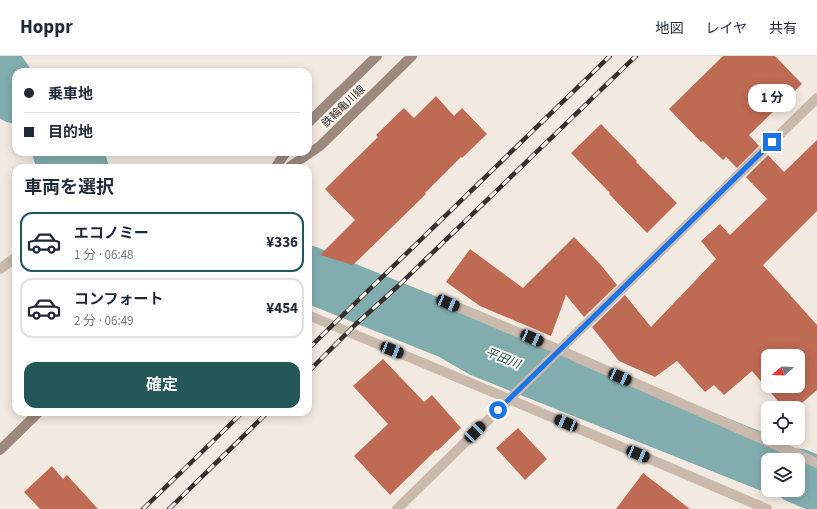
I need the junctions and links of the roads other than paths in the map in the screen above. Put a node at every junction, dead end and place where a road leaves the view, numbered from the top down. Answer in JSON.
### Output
{"nodes":[{"id":1,"x":377,"y":56,"type":"edge"},
{"id":2,"x":412,"y":56,"type":"edge"},
{"id":3,"x":817,"y":98,"type":"edge"},
{"id":4,"x":312,"y":119,"type":"edge"},
{"id":5,"x":312,"y":152,"type":"edge"},
{"id":6,"x":305,"y":156,"type":"edge"},
{"id":7,"x":294,"y":164,"type":"edge"},
{"id":8,"x":12,"y":260,"type":"edge"},
{"id":9,"x":0,"y":269,"type":"edge"},
{"id":10,"x":448,"y":303,"type":"dead end"},
{"id":11,"x":312,"y":317,"type":"edge"},
{"id":12,"x":560,"y":350,"type":"junction"},
{"id":13,"x":509,"y":399,"type":"junction"},
{"id":14,"x":35,"y":416,"type":"edge"},
{"id":15,"x":0,"y":450,"type":"edge"},
{"id":16,"x":817,"y":464,"type":"edge"},
{"id":17,"x":397,"y":509,"type":"edge"},
{"id":18,"x":767,"y":509,"type":"edge"}],
"edges":[{"from":1,"to":4,"type":"main road","name":"鉄輪亀川線"},
{"from":2,"to":5,"type":"main road","name":"鉄輪亀川線"},
{"from":3,"to":12,"type":"street"},
{"from":6,"to":7,"type":"main road","name":"鉄輪亀川線"},
{"from":8,"to":9,"type":"street"},
{"from":10,"to":12,"type":"street"},
{"from":11,"to":13,"type":"street"},
{"from":12,"to":13,"type":"street"},
{"from":12,"to":16,"type":"street"},
{"from":13,"to":17,"type":"street"},
{"from":13,"to":18,"type":"street"},
{"from":14,"to":15,"type":"main road"}]}
